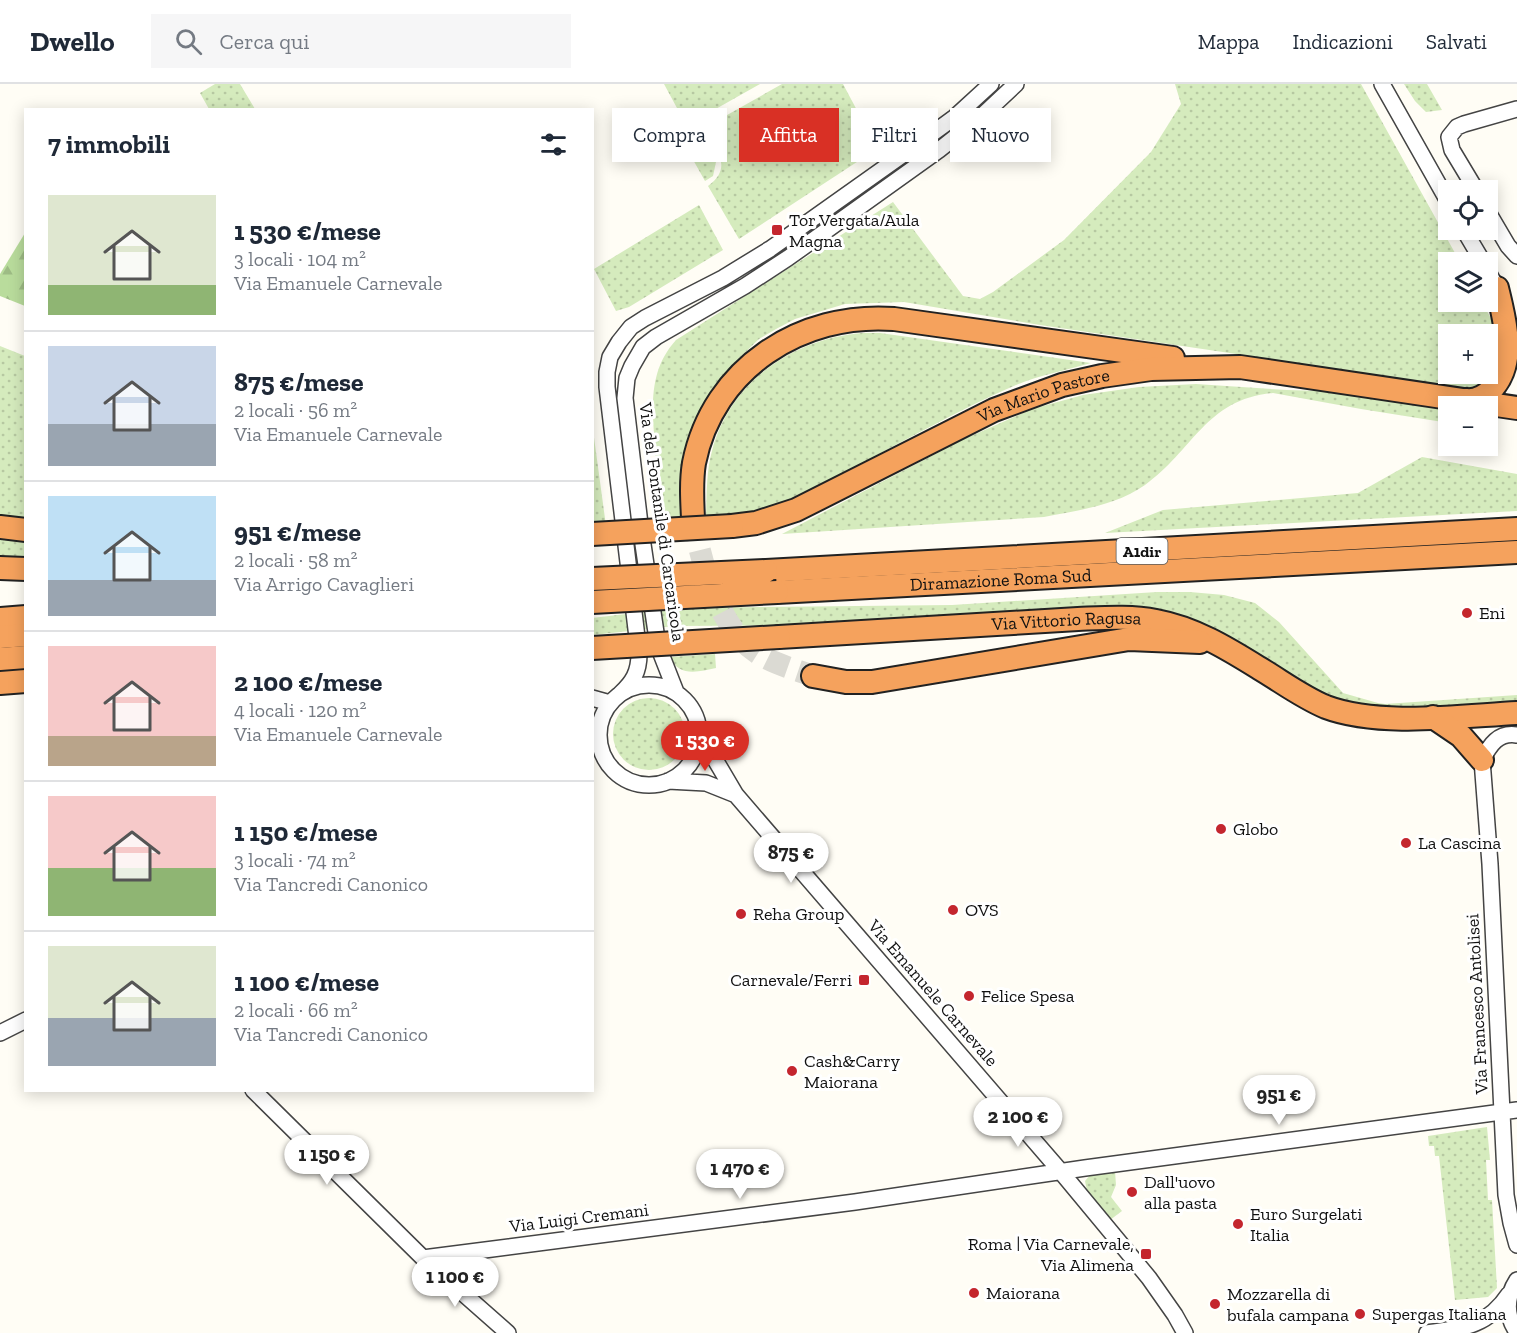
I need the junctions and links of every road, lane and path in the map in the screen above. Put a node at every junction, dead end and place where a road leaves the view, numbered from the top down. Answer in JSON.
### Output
{"nodes":[{"id":1,"x":991,"y":84,"type":"edge"},
{"id":2,"x":1016,"y":84,"type":"edge"},
{"id":3,"x":1382,"y":84,"type":"edge"},
{"id":4,"x":1517,"y":110,"type":"edge"},
{"id":5,"x":1470,"y":180,"type":"edge"},
{"id":6,"x":1438,"y":183,"type":"edge"},
{"id":7,"x":1498,"y":229,"type":"edge"},
{"id":8,"x":1517,"y":256,"type":"edge"},
{"id":9,"x":1498,"y":287,"type":"edge"},
{"id":10,"x":1498,"y":301,"type":"edge"},
{"id":11,"x":1517,"y":315,"type":"edge"},
{"id":12,"x":1240,"y":367,"type":"junction"},
{"id":13,"x":1483,"y":396,"type":"edge"},
{"id":14,"x":1438,"y":397,"type":"edge"},
{"id":15,"x":1498,"y":405,"type":"edge"},
{"id":16,"x":1517,"y":408,"type":"edge"},
{"id":17,"x":693,"y":518,"type":"tunnel mouth"},
{"id":18,"x":0,"y":527,"type":"edge"},
{"id":19,"x":1517,"y":529,"type":"edge"},
{"id":20,"x":24,"y":530,"type":"edge"},
{"id":21,"x":594,"y":534,"type":"edge"},
{"id":22,"x":1517,"y":552,"type":"edge"},
{"id":23,"x":0,"y":568,"type":"edge"},
{"id":24,"x":24,"y":568,"type":"edge"},
{"id":25,"x":594,"y":579,"type":"edge"},
{"id":26,"x":594,"y":602,"type":"edge"},
{"id":27,"x":24,"y":617,"type":"edge"},
{"id":28,"x":0,"y":619,"type":"edge"},
{"id":29,"x":24,"y":635,"type":"edge"},
{"id":30,"x":0,"y":637,"type":"edge"},
{"id":31,"x":1219,"y":643,"type":"junction"},
{"id":32,"x":594,"y":648,"type":"edge"},
{"id":33,"x":24,"y":657,"type":"edge"},
{"id":34,"x":0,"y":659,"type":"edge"},
{"id":35,"x":813,"y":676,"type":"tunnel mouth"},
{"id":36,"x":24,"y":681,"type":"edge"},
{"id":37,"x":0,"y":683,"type":"edge"},
{"id":38,"x":676,"y":692,"type":"junction"},
{"id":39,"x":594,"y":698,"type":"edge"},
{"id":40,"x":615,"y":698,"type":"junction"},
{"id":41,"x":1517,"y":713,"type":"edge"},
{"id":42,"x":1433,"y":717,"type":"junction"},
{"id":43,"x":700,"y":734,"type":"junction"},
{"id":44,"x":1517,"y":735,"type":"edge"},
{"id":45,"x":594,"y":747,"type":"edge"},
{"id":46,"x":606,"y":760,"type":"junction"},
{"id":47,"x":1482,"y":760,"type":"junction"},
{"id":48,"x":668,"y":781,"type":"junction"},
{"id":49,"x":736,"y":795,"type":"junction"},
{"id":50,"x":24,"y":1021,"type":"edge"},
{"id":51,"x":0,"y":1033,"type":"edge"},
{"id":52,"x":255,"y":1092,"type":"edge"},
{"id":53,"x":1510,"y":1111,"type":"edge"},
{"id":54,"x":1062,"y":1173,"type":"junction"},
{"id":55,"x":1517,"y":1245,"type":"edge"},
{"id":56,"x":423,"y":1258,"type":"junction"},
{"id":57,"x":1517,"y":1280,"type":"edge"},
{"id":58,"x":1509,"y":1294,"type":"junction"},
{"id":59,"x":1517,"y":1332,"type":"edge"},
{"id":60,"x":508,"y":1333,"type":"edge"},
{"id":61,"x":1185,"y":1333,"type":"edge"},
{"id":62,"x":1427,"y":1333,"type":"edge"}],
"edges":[{"from":1,"to":40,"type":"street","name":"Via del Fontanile di Carcaricola"},
{"from":2,"to":38,"type":"street","name":"Via del Fontanile di Carcaricola"},
{"from":3,"to":6,"type":"street"},
{"from":4,"to":5,"type":"street"},
{"from":7,"to":8,"type":"street"},
{"from":9,"to":11,"type":"highway"},
{"from":10,"to":13,"type":"highway"},
{"from":12,"to":14,"type":"highway","name":"Via Mario Pastore"},
{"from":12,"to":17,"type":"highway"},
{"from":12,"to":21,"type":"highway","name":"Via Mario Pastore","bridge":true},
{"from":15,"to":16,"type":"highway","name":"Via Mario Pastore"},
{"from":18,"to":20,"type":"highway"},
{"from":19,"to":25,"type":"highway","name":"Diramazione Roma Sud","number":"A1dir","bridge":true},
{"from":22,"to":26,"type":"highway","name":"Diramazione Roma Sud","number":"A1dir","bridge":true},
{"from":23,"to":24,"type":"highway"},
{"from":27,"to":28,"type":"highway"},
{"from":29,"to":30,"type":"highway"},
{"from":31,"to":32,"type":"highway","name":"Via Vittorio Ragusa","bridge":true},
{"from":31,"to":35,"type":"highway"},
{"from":31,"to":42,"type":"highway","name":"Via Vittorio Ragusa"},
{"from":33,"to":34,"type":"highway"},
{"from":36,"to":37,"type":"highway"},
{"from":38,"to":40,"type":"street"},
{"from":38,"to":43,"type":"street"},
{"from":39,"to":40,"type":"street"},
{"from":40,"to":46,"type":"street"},
{"from":41,"to":42,"type":"highway","name":"Via Vittorio Ragusa"},
{"from":42,"to":47,"type":"highway"},
{"from":43,"to":48,"type":"street"},
{"from":43,"to":49,"type":"street","name":"Via Emanuele Carnevale"},
{"from":44,"to":47,"type":"street"},
{"from":45,"to":46,"type":"street"},
{"from":46,"to":48,"type":"street"},
{"from":47,"to":53,"type":"street","name":"Via Francesco Antolisei"},
{"from":48,"to":49,"type":"street","name":"Via Emanuele Carnevale"},
{"from":49,"to":54,"type":"street","name":"Via Emanuele Carnevale"},
{"from":50,"to":51,"type":"street"},
{"from":52,"to":56,"type":"street"},
{"from":53,"to":54,"type":"street","name":"Via Luigi Cremani"},
{"from":53,"to":55,"type":"street","name":"Via Francesco Antolisei"},
{"from":54,"to":56,"type":"street","name":"Via Luigi Cremani"},
{"from":54,"to":61,"type":"street","name":"Via Emanuele Carnevale"},
{"from":56,"to":60,"type":"street"},
{"from":57,"to":58,"type":"street"},
{"from":58,"to":59,"type":"street"},
{"from":58,"to":62,"type":"street"}]}
